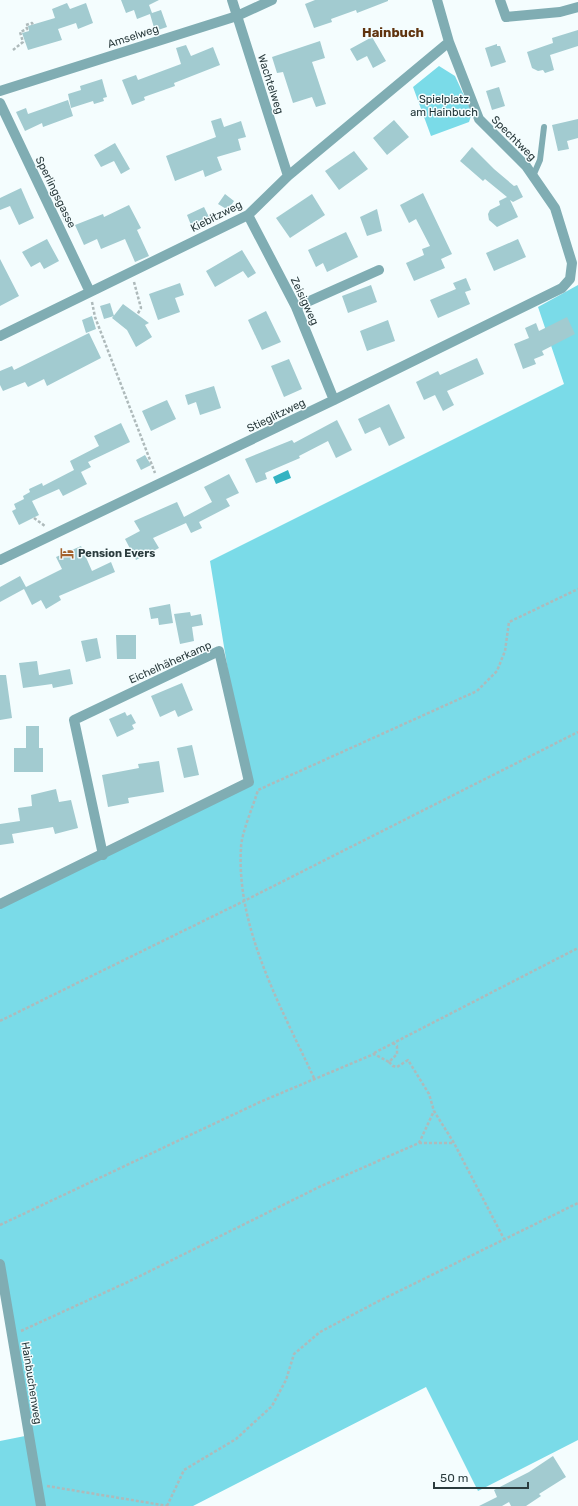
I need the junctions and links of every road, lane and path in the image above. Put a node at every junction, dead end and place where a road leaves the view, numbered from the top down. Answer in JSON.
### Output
{"nodes":[{"id":1,"x":232,"y":0,"type":"edge"},
{"id":2,"x":272,"y":0,"type":"edge"},
{"id":3,"x":437,"y":0,"type":"edge"},
{"id":4,"x":500,"y":0,"type":"edge"},
{"id":5,"x":578,"y":7,"type":"edge"},
{"id":6,"x":237,"y":16,"type":"junction"},
{"id":7,"x":33,"y":25,"type":"dead end"},
{"id":8,"x":449,"y":42,"type":"junction"},
{"id":9,"x":13,"y":50,"type":"dead end"},
{"id":10,"x":0,"y":91,"type":"edge"},
{"id":11,"x":0,"y":103,"type":"edge"},
{"id":12,"x":544,"y":127,"type":"dead end"},
{"id":13,"x":288,"y":176,"type":"junction"},
{"id":14,"x":533,"y":176,"type":"junction"},
{"id":15,"x":248,"y":215,"type":"junction"},
{"id":16,"x":379,"y":270,"type":"dead end"},
{"id":17,"x":131,"y":272,"type":"junction"},
{"id":18,"x":562,"y":288,"type":"joint"},
{"id":19,"x":90,"y":292,"type":"junction"},
{"id":20,"x":296,"y":307,"type":"junction"},
{"id":21,"x":137,"y":315,"type":"dead end"},
{"id":22,"x":0,"y":336,"type":"edge"},
{"id":23,"x":334,"y":400,"type":"junction"},
{"id":24,"x":159,"y":484,"type":"junction"},
{"id":25,"x":34,"y":518,"type":"dead end"},
{"id":26,"x":49,"y":525,"type":"dead end"},
{"id":27,"x":0,"y":560,"type":"edge"},
{"id":28,"x":578,"y":589,"type":"edge"},
{"id":29,"x":578,"y":732,"type":"edge"},
{"id":30,"x":103,"y":855,"type":"junction"},
{"id":31,"x":244,"y":901,"type":"junction"},
{"id":32,"x":0,"y":904,"type":"edge"},
{"id":33,"x":578,"y":948,"type":"edge"},
{"id":34,"x":0,"y":1020,"type":"edge"},
{"id":35,"x":393,"y":1043,"type":"junction"},
{"id":36,"x":374,"y":1054,"type":"junction"},
{"id":37,"x":389,"y":1062,"type":"junction"},
{"id":38,"x":314,"y":1078,"type":"junction"},
{"id":39,"x":434,"y":1111,"type":"junction"},
{"id":40,"x":419,"y":1143,"type":"junction"},
{"id":41,"x":454,"y":1143,"type":"junction"},
{"id":42,"x":578,"y":1203,"type":"edge"},
{"id":43,"x":0,"y":1225,"type":"edge"},
{"id":44,"x":504,"y":1239,"type":"junction"},
{"id":45,"x":0,"y":1264,"type":"edge"},
{"id":46,"x":12,"y":1335,"type":"junction"},
{"id":47,"x":37,"y":1484,"type":"junction"},
{"id":48,"x":41,"y":1506,"type":"edge"},
{"id":49,"x":168,"y":1506,"type":"edge"}],
"edges":[{"from":1,"to":6,"type":"street","name":"Wachtelweg"},
{"from":2,"to":6,"type":"street","name":"Amselweg"},
{"from":3,"to":8,"type":"street","name":"Spechtweg"},
{"from":4,"to":5,"type":"street"},
{"from":6,"to":10,"type":"street","name":"Amselweg"},
{"from":6,"to":13,"type":"street","name":"Wachtelweg"},
{"from":7,"to":9,"type":"path"},
{"from":8,"to":13,"type":"street","name":"Kiebitzweg"},
{"from":8,"to":14,"type":"street","name":"Spechtweg"},
{"from":11,"to":19,"type":"street","name":"Sperlingsgasse"},
{"from":12,"to":14,"type":"lane"},
{"from":13,"to":15,"type":"street","name":"Kiebitzweg"},
{"from":14,"to":18,"type":"street","name":"Spechtweg"},
{"from":15,"to":17,"type":"street","name":"Kiebitzweg"},
{"from":15,"to":20,"type":"street","name":"Zeisigweg"},
{"from":16,"to":20,"type":"street"},
{"from":17,"to":19,"type":"street","name":"Kiebitzweg"},
{"from":17,"to":21,"type":"path"},
{"from":18,"to":23,"type":"street","name":"Stieglitzweg"},
{"from":19,"to":22,"type":"street","name":"Kiebitzweg"},
{"from":19,"to":24,"type":"path"},
{"from":20,"to":23,"type":"street","name":"Zeisigweg"},
{"from":23,"to":24,"type":"street","name":"Stieglitzweg"},
{"from":24,"to":27,"type":"street","name":"Stieglitzweg"},
{"from":25,"to":26,"type":"path"},
{"from":28,"to":31,"type":"path"},
{"from":29,"to":31,"type":"path"},
{"from":30,"to":30,"type":"street","name":"Eichelhäherkamp"},
{"from":30,"to":32,"type":"street","name":"Eichelhäherkamp"},
{"from":31,"to":34,"type":"path"},
{"from":31,"to":38,"type":"path"},
{"from":33,"to":35,"type":"path"},
{"from":35,"to":36,"type":"path"},
{"from":35,"to":37,"type":"path"},
{"from":36,"to":37,"type":"path"},
{"from":36,"to":38,"type":"path"},
{"from":37,"to":39,"type":"path"},
{"from":38,"to":43,"type":"path"},
{"from":39,"to":40,"type":"path"},
{"from":39,"to":41,"type":"path"},
{"from":40,"to":41,"type":"path"},
{"from":40,"to":46,"type":"path"},
{"from":41,"to":44,"type":"path"},
{"from":42,"to":44,"type":"path"},
{"from":44,"to":49,"type":"path"},
{"from":45,"to":46,"type":"street","name":"Hainbuchenweg"},
{"from":46,"to":47,"type":"street","name":"Hainbuchenweg"},
{"from":47,"to":48,"type":"street","name":"Hainbuchenweg"},
{"from":47,"to":49,"type":"path"}]}
